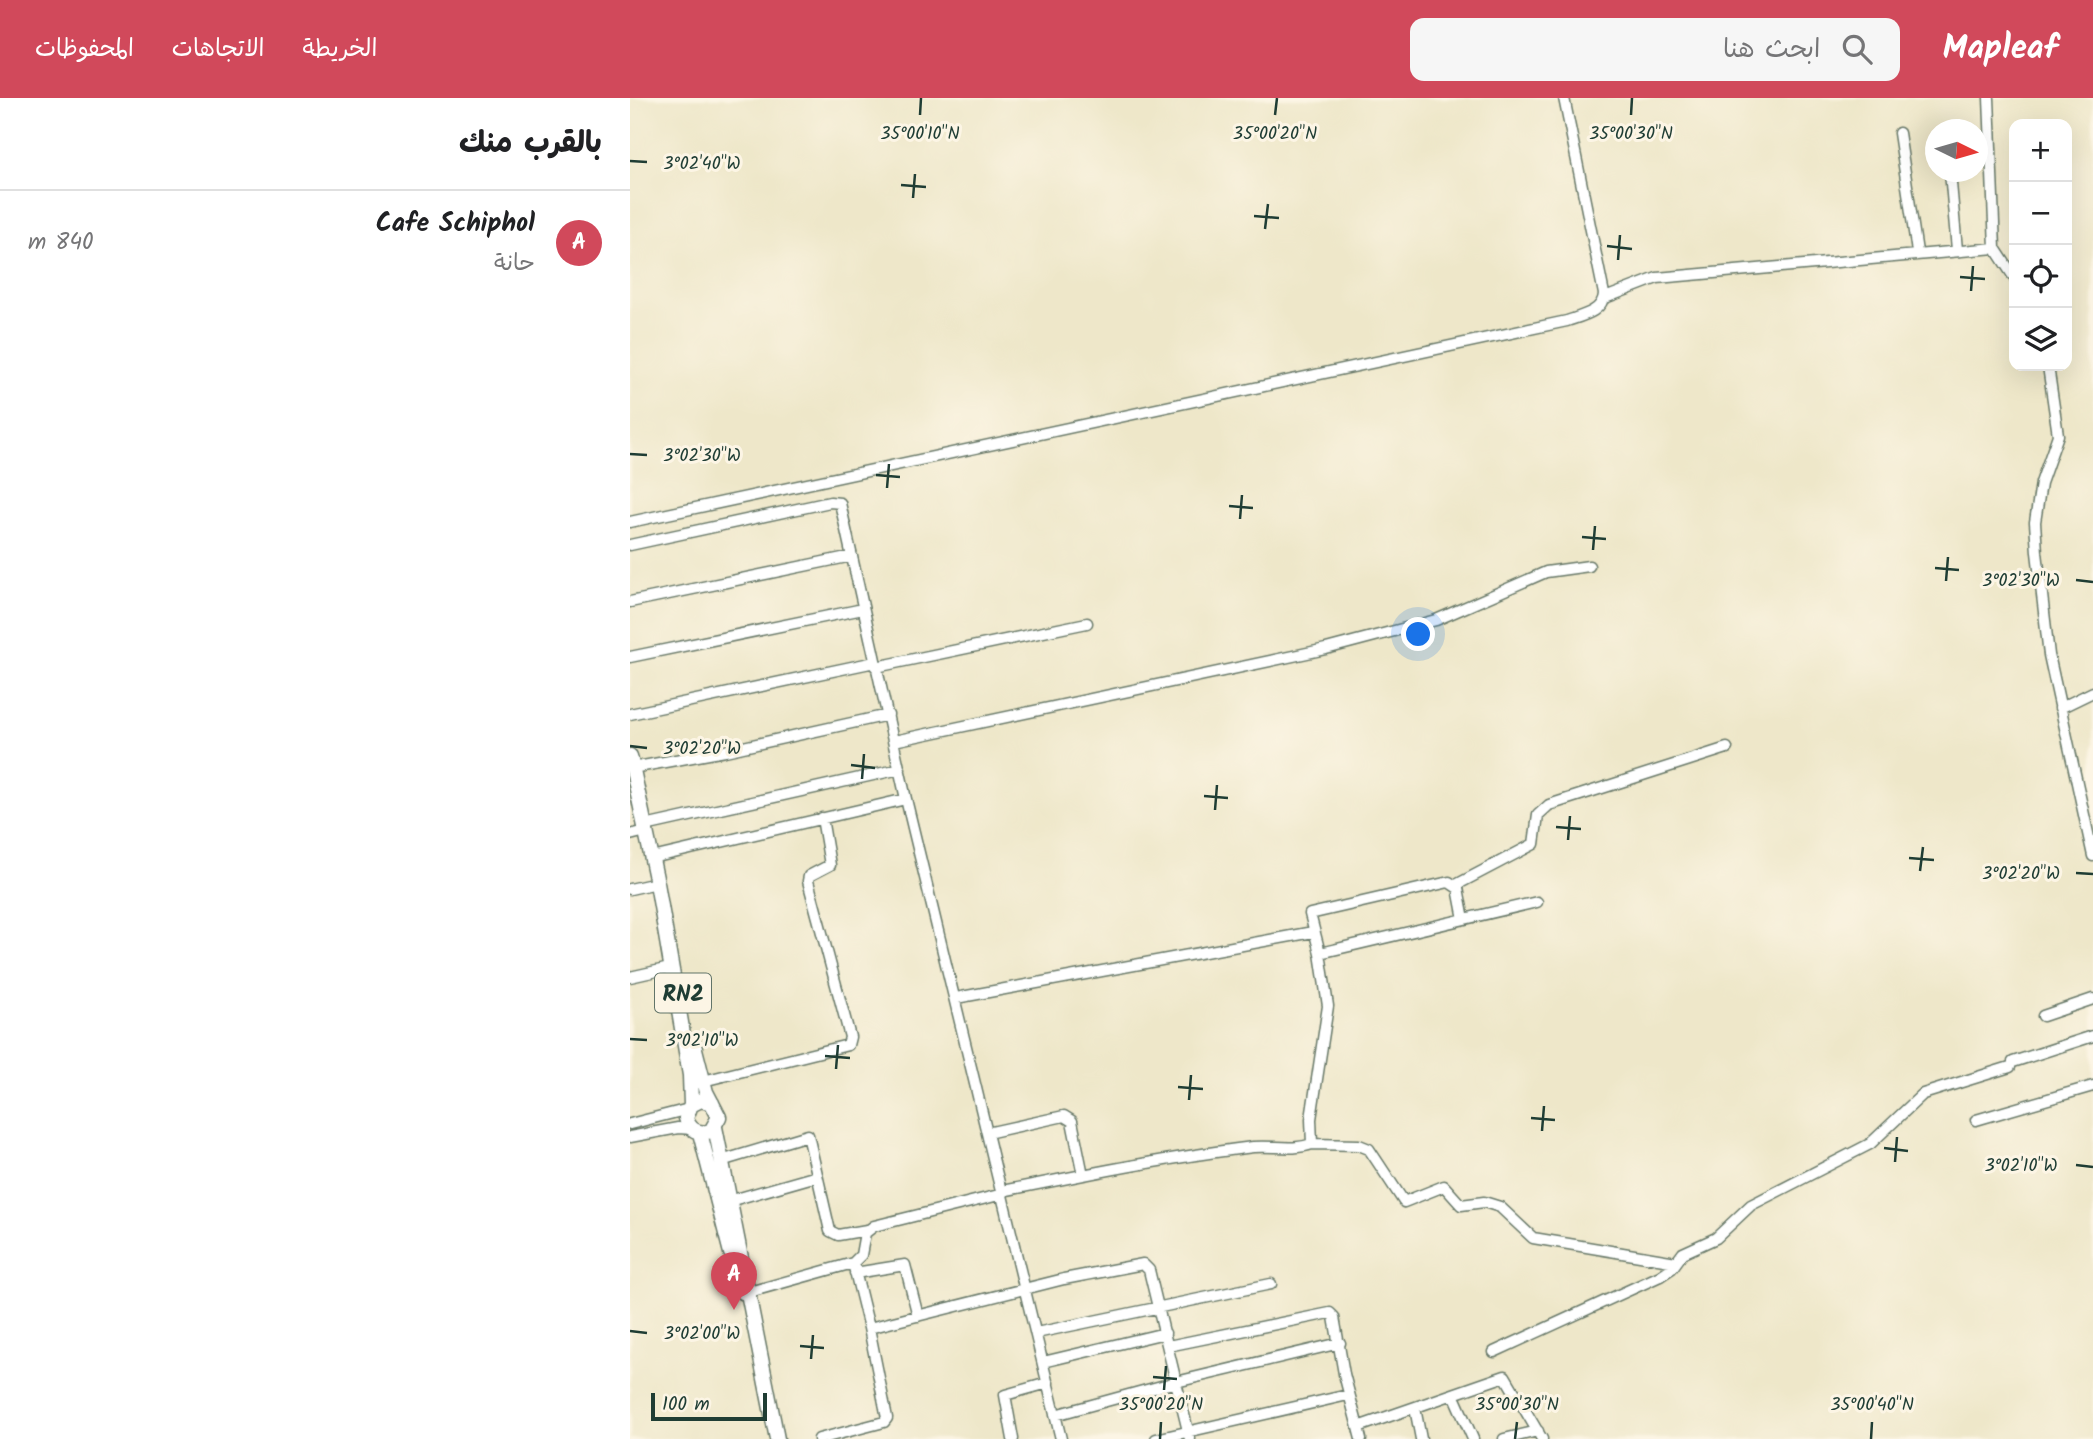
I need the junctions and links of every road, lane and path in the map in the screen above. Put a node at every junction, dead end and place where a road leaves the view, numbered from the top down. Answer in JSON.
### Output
{"nodes":[{"id":1,"x":1564,"y":98,"type":"edge"},
{"id":2,"x":1989,"y":98,"type":"edge"},
{"id":3,"x":1899,"y":133,"type":"dead end"},
{"id":4,"x":1951,"y":182,"type":"edge"},
{"id":5,"x":1995,"y":248,"type":"junction"},
{"id":6,"x":1957,"y":250,"type":"junction"},
{"id":7,"x":1917,"y":252,"type":"junction"},
{"id":8,"x":2009,"y":269,"type":"edge"},
{"id":9,"x":1605,"y":298,"type":"junction"},
{"id":10,"x":2049,"y":371,"type":"edge"},
{"id":11,"x":630,"y":522,"type":"edge"},
{"id":12,"x":630,"y":545,"type":"edge"},
{"id":13,"x":852,"y":556,"type":"junction"},
{"id":14,"x":1589,"y":566,"type":"dead end"},
{"id":15,"x":630,"y":601,"type":"edge"},
{"id":16,"x":863,"y":609,"type":"junction"},
{"id":17,"x":1087,"y":623,"type":"dead end"},
{"id":18,"x":630,"y":657,"type":"edge"},
{"id":19,"x":875,"y":665,"type":"junction"},
{"id":20,"x":2093,"y":692,"type":"edge"},
{"id":21,"x":2060,"y":708,"type":"junction"},
{"id":22,"x":630,"y":714,"type":"edge"},
{"id":23,"x":888,"y":715,"type":"junction"},
{"id":24,"x":894,"y":741,"type":"junction"},
{"id":25,"x":1727,"y":748,"type":"dead end"},
{"id":26,"x":631,"y":762,"type":"edge"},
{"id":27,"x":900,"y":769,"type":"junction"},
{"id":28,"x":906,"y":799,"type":"junction"},
{"id":29,"x":636,"y":808,"type":"edge"},
{"id":30,"x":822,"y":818,"type":"junction"},
{"id":31,"x":645,"y":828,"type":"junction"},
{"id":32,"x":630,"y":835,"type":"edge"},
{"id":33,"x":2093,"y":856,"type":"edge"},
{"id":34,"x":652,"y":858,"type":"junction"},
{"id":35,"x":657,"y":883,"type":"junction"},
{"id":36,"x":1456,"y":885,"type":"junction"},
{"id":37,"x":630,"y":889,"type":"edge"},
{"id":38,"x":1537,"y":902,"type":"dead end"},
{"id":39,"x":1464,"y":919,"type":"junction"},
{"id":40,"x":1313,"y":932,"type":"junction"},
{"id":41,"x":1320,"y":953,"type":"junction"},
{"id":42,"x":670,"y":968,"type":"junction"},
{"id":43,"x":630,"y":977,"type":"edge"},
{"id":44,"x":956,"y":998,"type":"junction"},
{"id":45,"x":2093,"y":999,"type":"edge"},
{"id":46,"x":2043,"y":1016,"type":"dead end"},
{"id":47,"x":2093,"y":1036,"type":"edge"},
{"id":48,"x":703,"y":1081,"type":"junction"},
{"id":49,"x":2093,"y":1086,"type":"edge"},
{"id":50,"x":712,"y":1103,"type":"junction"},
{"id":51,"x":690,"y":1107,"type":"junction"},
{"id":52,"x":1976,"y":1120,"type":"dead end"},
{"id":53,"x":630,"y":1124,"type":"edge"},
{"id":54,"x":715,"y":1127,"type":"junction"},
{"id":55,"x":696,"y":1131,"type":"junction"},
{"id":56,"x":988,"y":1133,"type":"junction"},
{"id":57,"x":630,"y":1137,"type":"edge"},
{"id":58,"x":1312,"y":1144,"type":"junction"},
{"id":59,"x":720,"y":1161,"type":"junction"},
{"id":60,"x":1083,"y":1175,"type":"junction"},
{"id":61,"x":817,"y":1176,"type":"junction"},
{"id":62,"x":1002,"y":1193,"type":"junction"},
{"id":63,"x":729,"y":1201,"type":"junction"},
{"id":64,"x":867,"y":1230,"type":"junction"},
{"id":65,"x":1676,"y":1262,"type":"junction"},
{"id":66,"x":854,"y":1268,"type":"junction"},
{"id":67,"x":1271,"y":1283,"type":"dead end"},
{"id":68,"x":1025,"y":1289,"type":"junction"},
{"id":69,"x":745,"y":1292,"type":"junction"},
{"id":70,"x":1159,"y":1309,"type":"junction"},
{"id":71,"x":918,"y":1316,"type":"junction"},
{"id":72,"x":869,"y":1328,"type":"junction"},
{"id":73,"x":1035,"y":1333,"type":"junction"},
{"id":74,"x":1165,"y":1333,"type":"junction"},
{"id":75,"x":1340,"y":1343,"type":"junction"},
{"id":76,"x":1168,"y":1346,"type":"junction"},
{"id":77,"x":1494,"y":1352,"type":"dead end"},
{"id":78,"x":1042,"y":1362,"type":"junction"},
{"id":79,"x":1176,"y":1382,"type":"junction"},
{"id":80,"x":1048,"y":1383,"type":"junction"},
{"id":81,"x":1453,"y":1394,"type":"junction"},
{"id":82,"x":1348,"y":1395,"type":"junction"},
{"id":83,"x":1415,"y":1408,"type":"junction"},
{"id":84,"x":1055,"y":1415,"type":"junction"},
{"id":85,"x":1358,"y":1427,"type":"junction"},
{"id":86,"x":1189,"y":1435,"type":"edge"},
{"id":87,"x":1540,"y":1435,"type":"edge"},
{"id":88,"x":777,"y":1439,"type":"edge"},
{"id":89,"x":819,"y":1439,"type":"edge"},
{"id":90,"x":1013,"y":1439,"type":"edge"},
{"id":91,"x":1061,"y":1439,"type":"edge"},
{"id":92,"x":1157,"y":1439,"type":"edge"},
{"id":93,"x":1360,"y":1439,"type":"edge"},
{"id":94,"x":1421,"y":1439,"type":"edge"},
{"id":95,"x":1473,"y":1439,"type":"edge"},
{"id":96,"x":1504,"y":1439,"type":"edge"}],
"edges":[{"from":1,"to":9,"type":"street"},
{"from":2,"to":5,"type":"street"},
{"from":3,"to":7,"type":"street"},
{"from":4,"to":6,"type":"street"},
{"from":5,"to":6,"type":"street"},
{"from":5,"to":8,"type":"street"},
{"from":6,"to":7,"type":"street"},
{"from":7,"to":9,"type":"street"},
{"from":9,"to":11,"type":"street"},
{"from":10,"to":21,"type":"street"},
{"from":12,"to":13,"type":"street"},
{"from":13,"to":15,"type":"street"},
{"from":13,"to":16,"type":"street"},
{"from":14,"to":24,"type":"street"},
{"from":16,"to":18,"type":"street"},
{"from":16,"to":19,"type":"street"},
{"from":17,"to":19,"type":"street"},
{"from":19,"to":22,"type":"street"},
{"from":19,"to":23,"type":"street"},
{"from":20,"to":21,"type":"street"},
{"from":21,"to":33,"type":"street"},
{"from":23,"to":24,"type":"street"},
{"from":23,"to":26,"type":"street"},
{"from":24,"to":27,"type":"street"},
{"from":25,"to":36,"type":"street"},
{"from":26,"to":29,"type":"main road","number":"RN2"},
{"from":27,"to":28,"type":"street"},
{"from":27,"to":31,"type":"street"},
{"from":28,"to":30,"type":"street"},
{"from":28,"to":44,"type":"street"},
{"from":29,"to":31,"type":"main road","number":"RN2"},
{"from":30,"to":34,"type":"street"},
{"from":30,"to":48,"type":"street"},
{"from":31,"to":32,"type":"street"},
{"from":31,"to":34,"type":"main road","number":"RN2"},
{"from":34,"to":35,"type":"main road","number":"RN2"},
{"from":35,"to":37,"type":"street"},
{"from":35,"to":42,"type":"main road","number":"RN2"},
{"from":35,"to":48,"type":"main road","number":"RN2"},
{"from":36,"to":39,"type":"street"},
{"from":36,"to":40,"type":"street"},
{"from":38,"to":39,"type":"street"},
{"from":39,"to":41,"type":"street"},
{"from":40,"to":41,"type":"street"},
{"from":40,"to":44,"type":"street"},
{"from":41,"to":58,"type":"street"},
{"from":42,"to":43,"type":"street"},
{"from":42,"to":51,"type":"main road","number":"RN2"},
{"from":44,"to":56,"type":"street"},
{"from":45,"to":46,"type":"street"},
{"from":47,"to":65,"type":"street"},
{"from":48,"to":50,"type":"main road","number":"RN2"},
{"from":49,"to":52,"type":"street"},
{"from":50,"to":51,"type":"main road"},
{"from":50,"to":54,"type":"main road","number":"RN2"},
{"from":51,"to":53,"type":"street"},
{"from":51,"to":55,"type":"main road","number":"RN2"},
{"from":54,"to":55,"type":"main road"},
{"from":54,"to":59,"type":"main road","number":"RN2"},
{"from":55,"to":57,"type":"street"},
{"from":55,"to":69,"type":"main road","number":"RN2"},
{"from":56,"to":60,"type":"street"},
{"from":56,"to":62,"type":"street"},
{"from":58,"to":60,"type":"street"},
{"from":58,"to":65,"type":"street"},
{"from":59,"to":61,"type":"street"},
{"from":59,"to":63,"type":"main road","number":"RN2"},
{"from":60,"to":62,"type":"street"},
{"from":61,"to":63,"type":"street"},
{"from":61,"to":64,"type":"street"},
{"from":62,"to":64,"type":"street"},
{"from":62,"to":68,"type":"street"},
{"from":63,"to":69,"type":"main road","number":"RN2"},
{"from":64,"to":66,"type":"street"},
{"from":65,"to":77,"type":"street"},
{"from":66,"to":69,"type":"street"},
{"from":66,"to":71,"type":"street"},
{"from":66,"to":72,"type":"street"},
{"from":67,"to":70,"type":"street"},
{"from":68,"to":70,"type":"street"},
{"from":68,"to":71,"type":"street"},
{"from":68,"to":73,"type":"street"},
{"from":69,"to":88,"type":"main road","number":"RN2"},
{"from":70,"to":73,"type":"street"},
{"from":70,"to":74,"type":"street"},
{"from":71,"to":72,"type":"street"},
{"from":72,"to":89,"type":"street"},
{"from":73,"to":78,"type":"street"},
{"from":74,"to":76,"type":"street"},
{"from":74,"to":78,"type":"street"},
{"from":75,"to":76,"type":"street"},
{"from":75,"to":79,"type":"street"},
{"from":75,"to":82,"type":"street"},
{"from":76,"to":79,"type":"street"},
{"from":78,"to":80,"type":"street"},
{"from":79,"to":84,"type":"street"},
{"from":79,"to":86,"type":"street"},
{"from":80,"to":84,"type":"street"},
{"from":80,"to":90,"type":"street"},
{"from":81,"to":83,"type":"street"},
{"from":81,"to":87,"type":"street"},
{"from":81,"to":95,"type":"street"},
{"from":82,"to":85,"type":"street"},
{"from":82,"to":86,"type":"street"},
{"from":83,"to":85,"type":"street"},
{"from":83,"to":94,"type":"street"},
{"from":84,"to":91,"type":"street"},
{"from":85,"to":93,"type":"street"},
{"from":86,"to":92,"type":"street"},
{"from":87,"to":96,"type":"street"}]}
